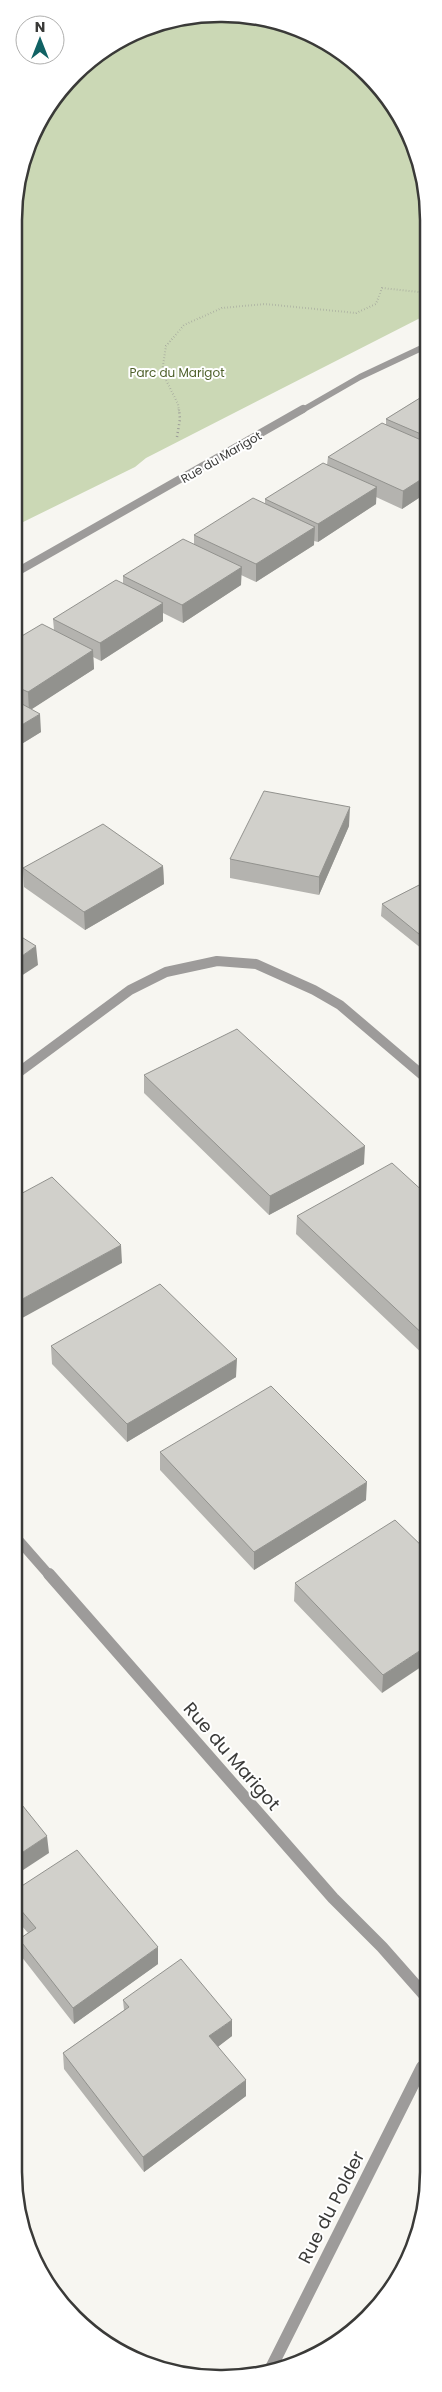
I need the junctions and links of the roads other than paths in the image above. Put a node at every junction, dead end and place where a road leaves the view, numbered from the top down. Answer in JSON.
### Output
{"nodes":[{"id":1,"x":420,"y":349,"type":"edge"},
{"id":2,"x":22,"y":569,"type":"edge"},
{"id":3,"x":22,"y":1070,"type":"edge"},
{"id":4,"x":420,"y":1073,"type":"edge"},
{"id":5,"x":22,"y":1544,"type":"edge"},
{"id":6,"x":420,"y":1990,"type":"edge"},
{"id":7,"x":420,"y":2071,"type":"edge"},
{"id":8,"x":274,"y":2362,"type":"edge"}],
"edges":[{"from":1,"to":2,"type":"street","name":"Rue du Marigot"},
{"from":3,"to":4,"type":"street"},
{"from":5,"to":6,"type":"street","name":"Rue du Marigot"},
{"from":7,"to":8,"type":"street","name":"Rue du Polder"}]}
